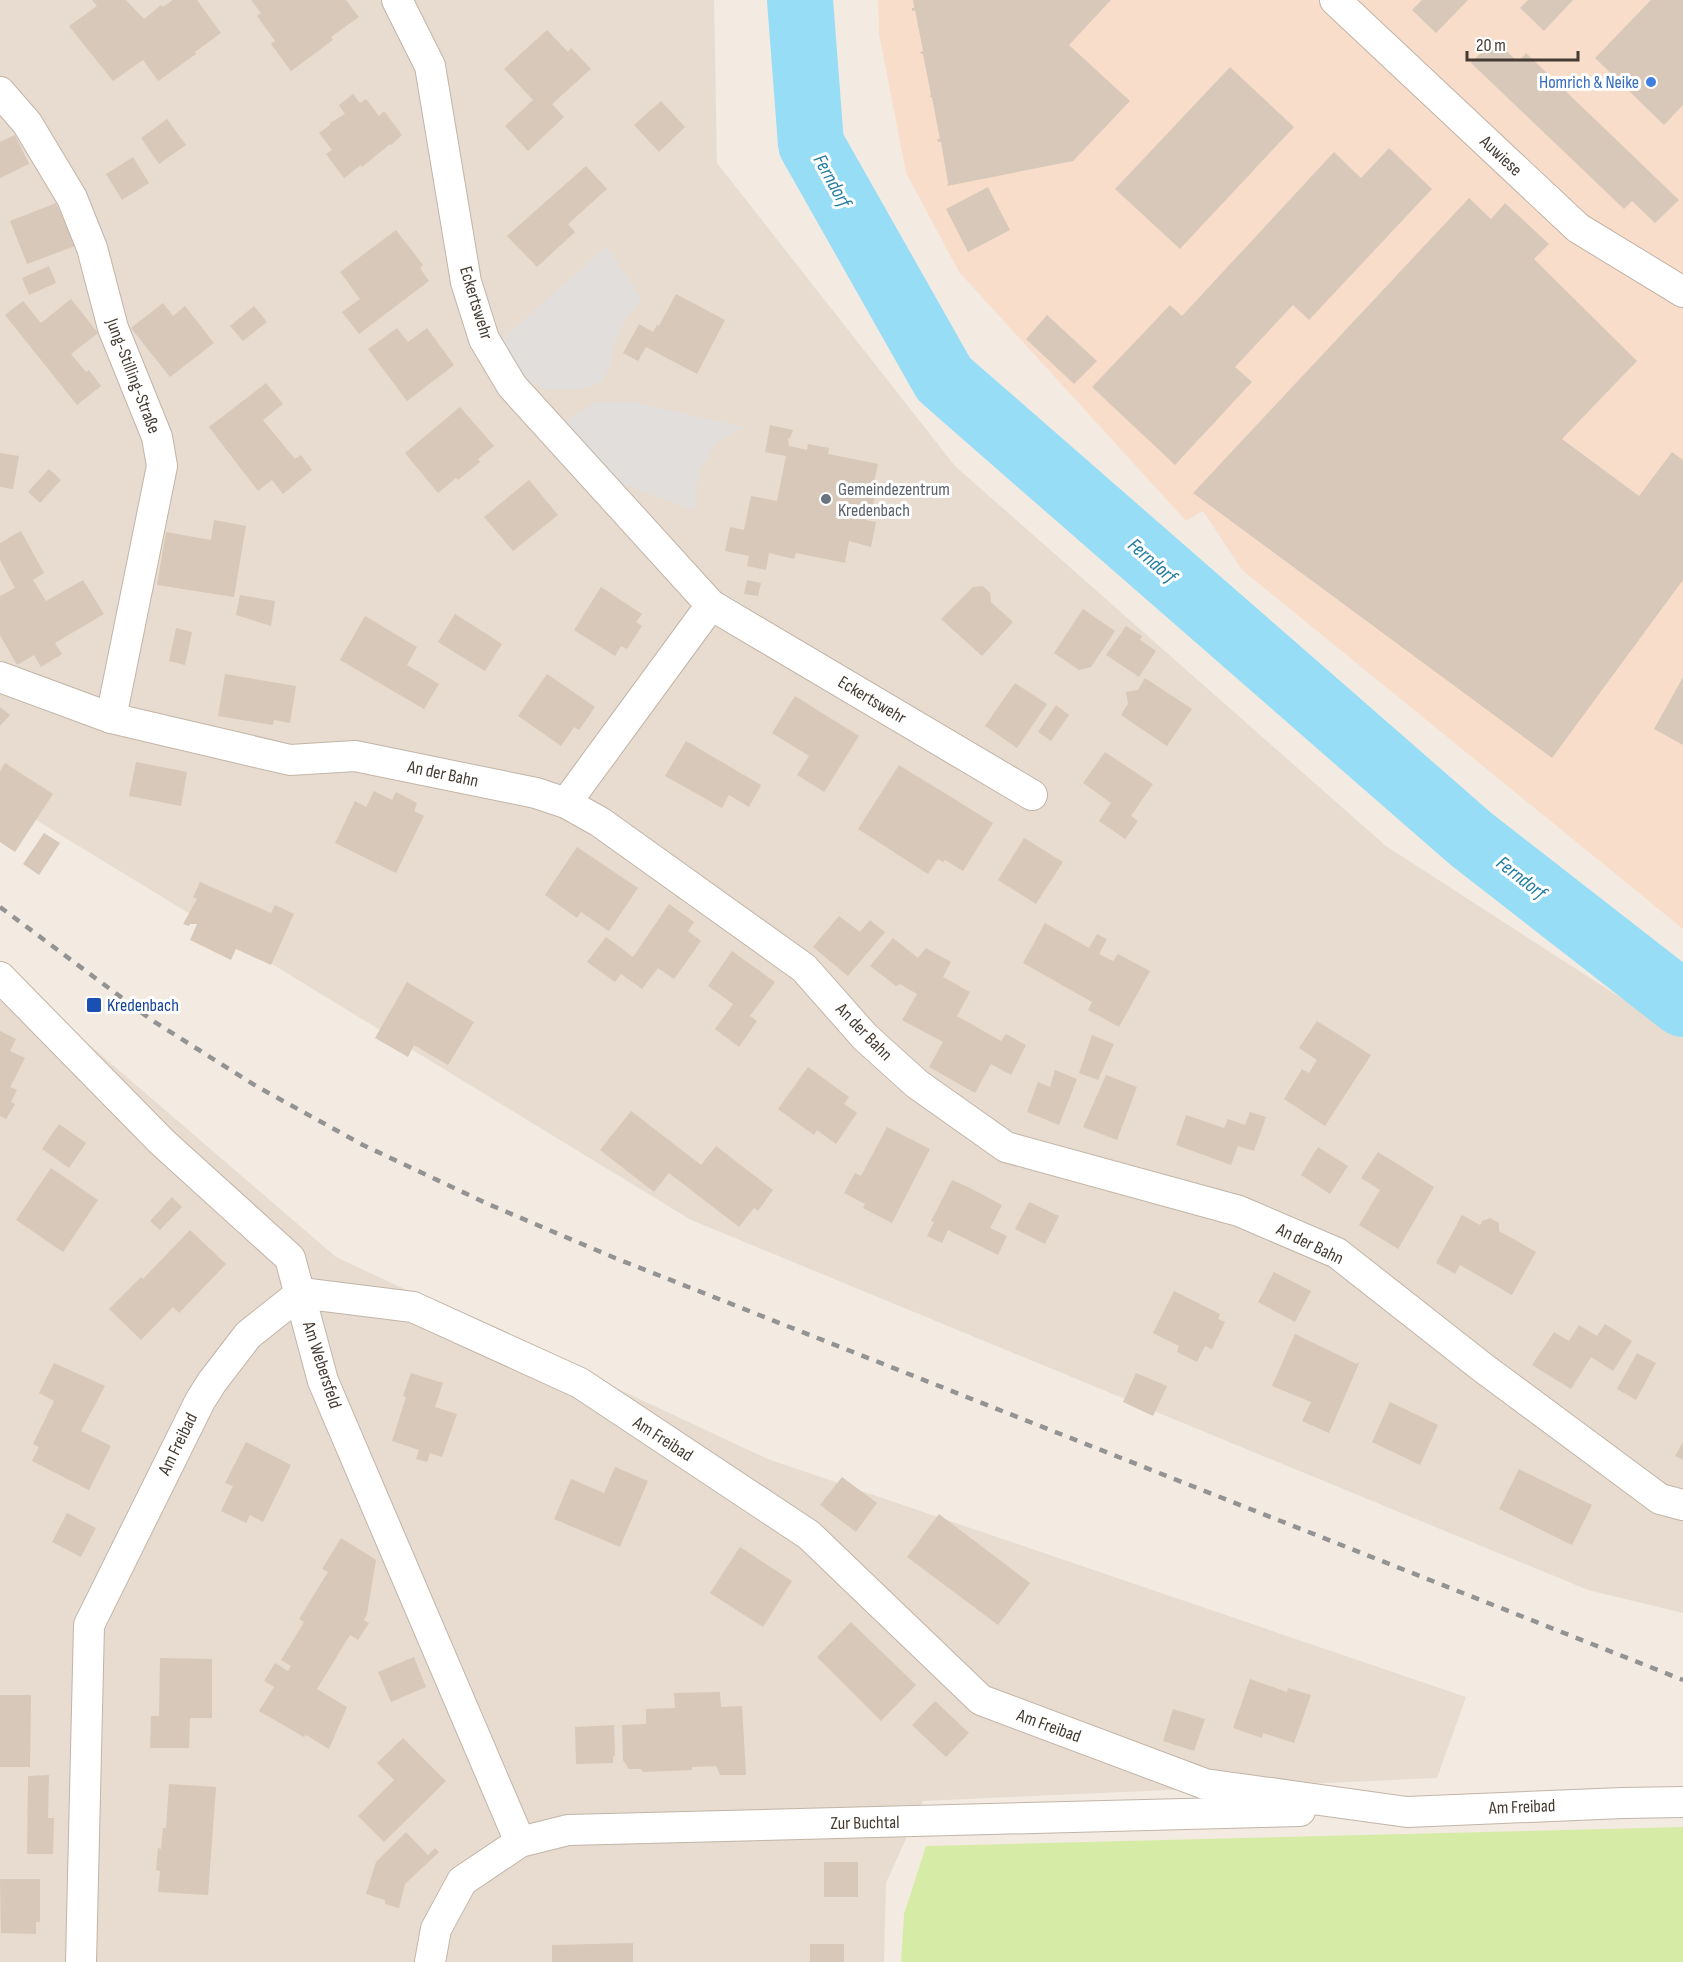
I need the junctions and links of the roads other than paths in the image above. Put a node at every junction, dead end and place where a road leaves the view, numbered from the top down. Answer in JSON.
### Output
{"nodes":[{"id":1,"x":397,"y":0,"type":"edge"},
{"id":2,"x":1335,"y":0,"type":"edge"},
{"id":3,"x":0,"y":92,"type":"edge"},
{"id":4,"x":1683,"y":292,"type":"edge"},
{"id":5,"x":711,"y":605,"type":"junction"},
{"id":6,"x":0,"y":677,"type":"edge"},
{"id":7,"x":111,"y":718,"type":"junction"},
{"id":8,"x":1032,"y":795,"type":"dead end"},
{"id":9,"x":566,"y":803,"type":"junction"},
{"id":10,"x":0,"y":977,"type":"edge"},
{"id":11,"x":301,"y":1293,"type":"junction"},
{"id":12,"x":1683,"y":1505,"type":"edge"},
{"id":13,"x":1683,"y":1802,"type":"edge"},
{"id":14,"x":1370,"y":1808,"type":"junction"},
{"id":15,"x":520,"y":1842,"type":"junction"},
{"id":16,"x":81,"y":1962,"type":"edge"},
{"id":17,"x":430,"y":1962,"type":"edge"}],
"edges":[{"from":1,"to":5,"type":"street","name":"Eckertswehr"},
{"from":2,"to":4,"type":"street","name":"Auwiese"},
{"from":3,"to":7,"type":"street","name":"Jung-Stilling-Straße"},
{"from":5,"to":8,"type":"street","name":"Eckertswehr"},
{"from":5,"to":9,"type":"street"},
{"from":6,"to":7,"type":"street","name":"An der Bahn"},
{"from":7,"to":9,"type":"street","name":"An der Bahn"},
{"from":9,"to":12,"type":"street","name":"An der Bahn"},
{"from":10,"to":11,"type":"street","name":"Am Webersfeld"},
{"from":11,"to":14,"type":"street","name":"Am Freibad"},
{"from":11,"to":15,"type":"street","name":"Am Webersfeld"},
{"from":11,"to":16,"type":"street","name":"Am Freibad"},
{"from":13,"to":14,"type":"street","name":"Am Freibad"},
{"from":14,"to":15,"type":"street","name":"Zur Buchtal"},
{"from":15,"to":17,"type":"street","name":"Zur Buchtal"}]}
